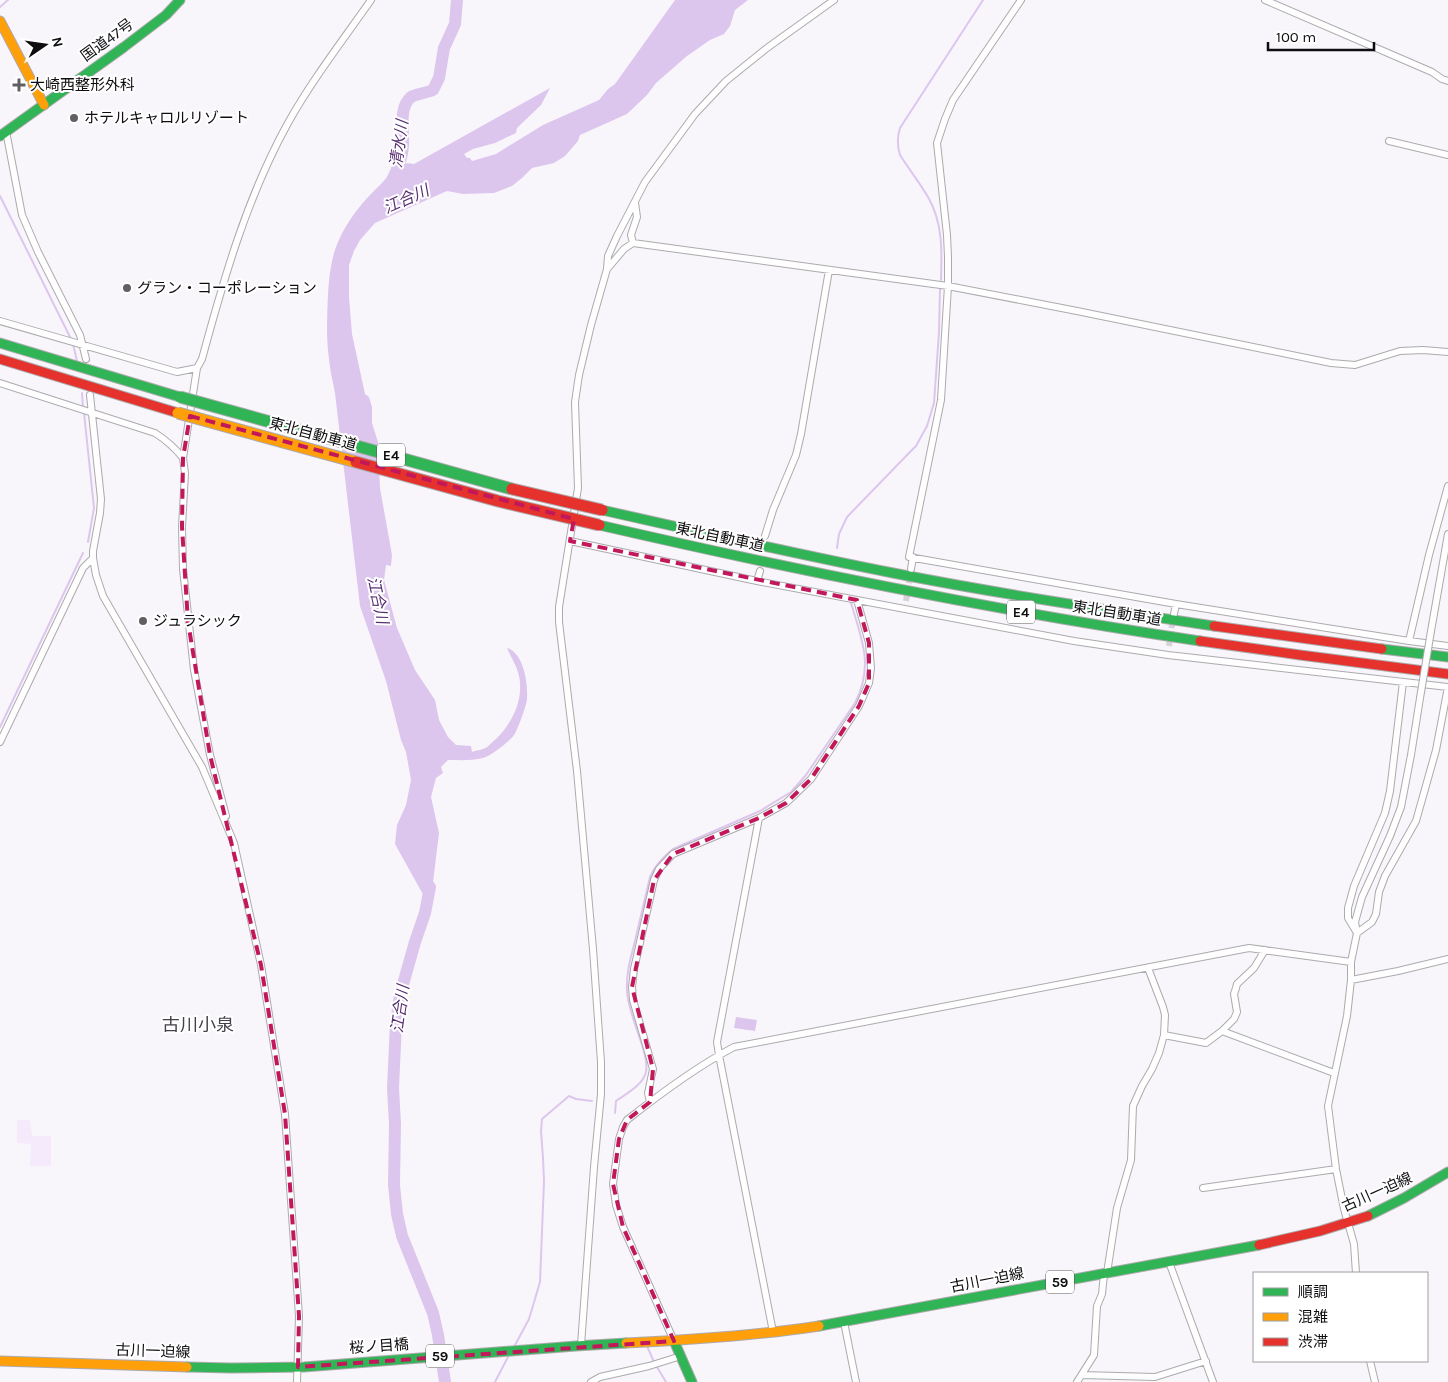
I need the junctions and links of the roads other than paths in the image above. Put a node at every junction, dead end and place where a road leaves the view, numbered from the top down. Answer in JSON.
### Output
{"nodes":[{"id":1,"x":180,"y":0,"type":"edge"},
{"id":2,"x":371,"y":0,"type":"edge"},
{"id":3,"x":834,"y":0,"type":"edge"},
{"id":4,"x":1021,"y":0,"type":"edge"},
{"id":5,"x":1265,"y":0,"type":"edge"},
{"id":6,"x":0,"y":21,"type":"edge"},
{"id":7,"x":1448,"y":81,"type":"edge"},
{"id":8,"x":44,"y":104,"type":"junction"},
{"id":9,"x":3,"y":134,"type":"edge"},
{"id":10,"x":1389,"y":141,"type":"dead end"},
{"id":11,"x":1448,"y":155,"type":"edge"},
{"id":12,"x":635,"y":203,"type":"junction"},
{"id":13,"x":633,"y":242,"type":"junction"},
{"id":14,"x":607,"y":269,"type":"junction"},
{"id":15,"x":829,"y":270,"type":"junction"},
{"id":16,"x":948,"y":286,"type":"junction"},
{"id":17,"x":0,"y":321,"type":"edge"},
{"id":18,"x":0,"y":343,"type":"edge"},
{"id":19,"x":83,"y":346,"type":"junction"},
{"id":20,"x":1448,"y":352,"type":"edge"},
{"id":21,"x":0,"y":358,"type":"edge"},
{"id":22,"x":86,"y":359,"type":"dead end"},
{"id":23,"x":197,"y":368,"type":"junction"},
{"id":24,"x":0,"y":384,"type":"edge"},
{"id":25,"x":90,"y":394,"type":"dead end"},
{"id":26,"x":86,"y":411,"type":"junction"},
{"id":27,"x":183,"y":458,"type":"junction"},
{"id":28,"x":1448,"y":486,"type":"edge"},
{"id":29,"x":1448,"y":534,"type":"edge"},
{"id":30,"x":765,"y":536,"type":"dead end"},
{"id":31,"x":570,"y":541,"type":"junction"},
{"id":32,"x":913,"y":557,"type":"junction"},
{"id":33,"x":93,"y":558,"type":"junction"},
{"id":34,"x":911,"y":569,"type":"tunnel mouth"},
{"id":35,"x":760,"y":571,"type":"dead end"},
{"id":36,"x":757,"y":581,"type":"junction"},
{"id":37,"x":857,"y":600,"type":"junction"},
{"id":38,"x":906,"y":601,"type":"tunnel mouth"},
{"id":39,"x":1176,"y":604,"type":"junction"},
{"id":40,"x":905,"y":610,"type":"junction"},
{"id":41,"x":1174,"y":614,"type":"tunnel mouth"},
{"id":42,"x":1409,"y":641,"type":"junction"},
{"id":43,"x":1169,"y":646,"type":"tunnel mouth"},
{"id":44,"x":1448,"y":646,"type":"edge"},
{"id":45,"x":1168,"y":655,"type":"junction"},
{"id":46,"x":1448,"y":657,"type":"edge"},
{"id":47,"x":1448,"y":674,"type":"edge"},
{"id":48,"x":1403,"y":682,"type":"junction"},
{"id":49,"x":1448,"y":687,"type":"edge"},
{"id":50,"x":0,"y":742,"type":"edge"},
{"id":51,"x":758,"y":818,"type":"junction"},
{"id":52,"x":234,"y":844,"type":"junction"},
{"id":53,"x":1357,"y":933,"type":"junction"},
{"id":54,"x":1265,"y":950,"type":"junction"},
{"id":55,"x":1448,"y":959,"type":"edge"},
{"id":56,"x":1351,"y":962,"type":"junction"},
{"id":57,"x":1148,"y":968,"type":"junction"},
{"id":58,"x":1351,"y":980,"type":"junction"},
{"id":59,"x":1222,"y":1031,"type":"junction"},
{"id":60,"x":1164,"y":1036,"type":"junction"},
{"id":61,"x":719,"y":1055,"type":"junction"},
{"id":62,"x":1334,"y":1073,"type":"junction"},
{"id":63,"x":650,"y":1102,"type":"junction"},
{"id":64,"x":1336,"y":1169,"type":"junction"},
{"id":65,"x":1448,"y":1172,"type":"edge"},
{"id":66,"x":1204,"y":1188,"type":"dead end"},
{"id":67,"x":1349,"y":1222,"type":"junction"},
{"id":68,"x":1169,"y":1262,"type":"junction"},
{"id":69,"x":1356,"y":1272,"type":"edge"},
{"id":70,"x":1106,"y":1273,"type":"junction"},
{"id":71,"x":844,"y":1322,"type":"junction"},
{"id":72,"x":773,"y":1332,"type":"junction"},
{"id":73,"x":674,"y":1341,"type":"junction"},
{"id":74,"x":579,"y":1346,"type":"junction"},
{"id":75,"x":681,"y":1356,"type":"junction"},
{"id":76,"x":0,"y":1361,"type":"edge"},
{"id":77,"x":1206,"y":1361,"type":"junction"},
{"id":78,"x":1370,"y":1362,"type":"edge"},
{"id":79,"x":301,"y":1367,"type":"junction"},
{"id":80,"x":1082,"y":1375,"type":"junction"},
{"id":81,"x":298,"y":1382,"type":"edge"},
{"id":82,"x":591,"y":1382,"type":"edge"},
{"id":83,"x":692,"y":1382,"type":"edge"},
{"id":84,"x":856,"y":1382,"type":"edge"},
{"id":85,"x":1077,"y":1382,"type":"edge"},
{"id":86,"x":1213,"y":1382,"type":"edge"},
{"id":87,"x":1376,"y":1382,"type":"edge"}],
"edges":[{"from":1,"to":8,"type":"main road","name":"国道47号"},
{"from":2,"to":23,"type":"street"},
{"from":3,"to":12,"type":"street"},
{"from":4,"to":16,"type":"street"},
{"from":5,"to":7,"type":"street"},
{"from":6,"to":8,"type":"main road"},
{"from":8,"to":9,"type":"main road","name":"国道47号"},
{"from":9,"to":19,"type":"street"},
{"from":10,"to":11,"type":"street"},
{"from":12,"to":13,"type":"street"},
{"from":12,"to":14,"type":"street"},
{"from":13,"to":14,"type":"street"},
{"from":13,"to":15,"type":"street"},
{"from":14,"to":31,"type":"street"},
{"from":15,"to":16,"type":"street"},
{"from":15,"to":30,"type":"street"},
{"from":16,"to":20,"type":"street"},
{"from":16,"to":32,"type":"street"},
{"from":17,"to":19,"type":"street"},
{"from":18,"to":46,"type":"main road","name":"東北自動車道","number":"E4","bridge":true},
{"from":19,"to":22,"type":"street"},
{"from":19,"to":23,"type":"street"},
{"from":21,"to":47,"type":"main road","name":"東北自動車道","number":"E4","bridge":true},
{"from":23,"to":27,"type":"street"},
{"from":24,"to":26,"type":"street"},
{"from":25,"to":26,"type":"street"},
{"from":26,"to":27,"type":"street"},
{"from":26,"to":33,"type":"street"},
{"from":27,"to":52,"type":"street"},
{"from":28,"to":42,"type":"street"},
{"from":29,"to":53,"type":"street","bridge":true},
{"from":31,"to":36,"type":"street"},
{"from":31,"to":74,"type":"street"},
{"from":32,"to":34,"type":"street"},
{"from":32,"to":39,"type":"street"},
{"from":33,"to":50,"type":"street"},
{"from":33,"to":52,"type":"street"},
{"from":35,"to":36,"type":"street"},
{"from":36,"to":37,"type":"street"},
{"from":37,"to":40,"type":"street"},
{"from":37,"to":51,"type":"street"},
{"from":38,"to":40,"type":"street"},
{"from":39,"to":41,"type":"street"},
{"from":39,"to":42,"type":"street"},
{"from":40,"to":45,"type":"street"},
{"from":42,"to":44,"type":"street"},
{"from":43,"to":45,"type":"street"},
{"from":45,"to":48,"type":"street"},
{"from":48,"to":49,"type":"street"},
{"from":48,"to":53,"type":"street"},
{"from":49,"to":53,"type":"street"},
{"from":51,"to":61,"type":"street"},
{"from":51,"to":63,"type":"street"},
{"from":52,"to":79,"type":"street"},
{"from":53,"to":56,"type":"street"},
{"from":54,"to":56,"type":"street"},
{"from":54,"to":57,"type":"street"},
{"from":54,"to":59,"type":"street"},
{"from":55,"to":58,"type":"street"},
{"from":56,"to":58,"type":"street"},
{"from":57,"to":60,"type":"street"},
{"from":57,"to":61,"type":"street"},
{"from":58,"to":62,"type":"street"},
{"from":59,"to":60,"type":"street"},
{"from":59,"to":62,"type":"street"},
{"from":60,"to":70,"type":"street"},
{"from":61,"to":63,"type":"street"},
{"from":61,"to":72,"type":"street"},
{"from":62,"to":64,"type":"street"},
{"from":63,"to":73,"type":"street"},
{"from":64,"to":66,"type":"street"},
{"from":64,"to":67,"type":"street"},
{"from":65,"to":67,"type":"main road","name":"古川一迫線","number":"59"},
{"from":67,"to":68,"type":"main road","name":"古川一迫線","number":"59"},
{"from":67,"to":69,"type":"street"},
{"from":68,"to":70,"type":"main road","name":"古川一迫線","number":"59"},
{"from":68,"to":77,"type":"street"},
{"from":70,"to":71,"type":"main road","name":"古川一迫線","number":"59"},
{"from":70,"to":80,"type":"street"},
{"from":71,"to":72,"type":"main road","name":"古川一迫線","number":"59"},
{"from":71,"to":84,"type":"street"},
{"from":72,"to":73,"type":"main road","name":"古川一迫線","number":"59"},
{"from":73,"to":74,"type":"main road","name":"古川一迫線","number":"59"},
{"from":73,"to":75,"type":"main road"},
{"from":74,"to":79,"type":"main road","name":"桜ノ目橋","number":"59"},
{"from":75,"to":82,"type":"street"},
{"from":75,"to":83,"type":"main road"},
{"from":76,"to":79,"type":"main road","name":"古川一迫線","number":"59"},
{"from":77,"to":80,"type":"street"},
{"from":77,"to":86,"type":"street"},
{"from":78,"to":87,"type":"street"},
{"from":79,"to":81,"type":"street"},
{"from":80,"to":85,"type":"street"}]}
